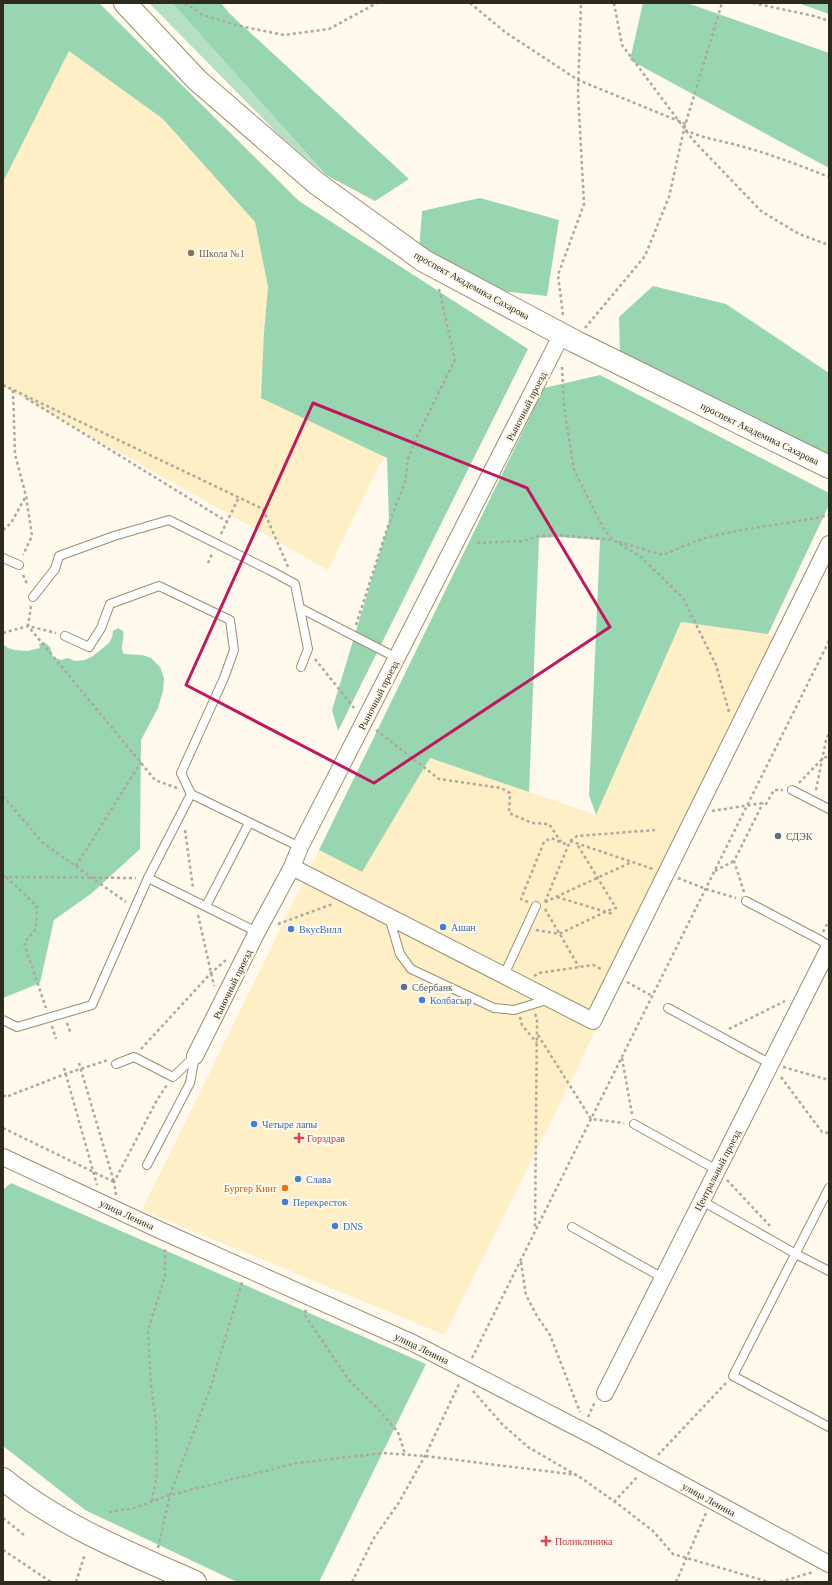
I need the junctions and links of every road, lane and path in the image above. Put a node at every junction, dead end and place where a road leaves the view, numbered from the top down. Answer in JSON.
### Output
{"nodes":[{"id":1,"x":125,"y":3,"type":"edge"},
{"id":2,"x":185,"y":3,"type":"edge"},
{"id":3,"x":378,"y":3,"type":"edge"},
{"id":4,"x":470,"y":3,"type":"edge"},
{"id":5,"x":581,"y":3,"type":"edge"},
{"id":6,"x":614,"y":3,"type":"edge"},
{"id":7,"x":722,"y":3,"type":"edge"},
{"id":8,"x":752,"y":3,"type":"edge"},
{"id":9,"x":829,"y":21,"type":"edge"},
{"id":10,"x":578,"y":80,"type":"junction"},
{"id":11,"x":686,"y":124,"type":"junction"},
{"id":12,"x":684,"y":129,"type":"junction"},
{"id":13,"x":829,"y":177,"type":"edge"},
{"id":14,"x":829,"y":245,"type":"edge"},
{"id":15,"x":439,"y":286,"type":"dead end"},
{"id":16,"x":568,"y":332,"type":"junction"},
{"id":17,"x":562,"y":364,"type":"dead end"},
{"id":18,"x":3,"y":385,"type":"edge"},
{"id":19,"x":13,"y":390,"type":"junction"},
{"id":20,"x":829,"y":468,"type":"edge"},
{"id":21,"x":26,"y":496,"type":"junction"},
{"id":22,"x":239,"y":497,"type":"junction"},
{"id":23,"x":829,"y":515,"type":"edge"},
{"id":24,"x":226,"y":521,"type":"junction"},
{"id":25,"x":3,"y":530,"type":"edge"},
{"id":26,"x":613,"y":540,"type":"junction"},
{"id":27,"x":477,"y":543,"type":"dead end"},
{"id":28,"x":217,"y":544,"type":"junction"},
{"id":29,"x":829,"y":544,"type":"edge"},
{"id":30,"x":3,"y":558,"type":"edge"},
{"id":31,"x":208,"y":563,"type":"dead end"},
{"id":32,"x":19,"y":565,"type":"joint"},
{"id":33,"x":295,"y":584,"type":"junction"},
{"id":34,"x":33,"y":597,"type":"dead end"},
{"id":35,"x":300,"y":608,"type":"junction"},
{"id":36,"x":3,"y":633,"type":"edge"},
{"id":37,"x":353,"y":635,"type":"junction"},
{"id":38,"x":64,"y":636,"type":"dead end"},
{"id":39,"x":829,"y":641,"type":"edge"},
{"id":40,"x":308,"y":649,"type":"junction"},
{"id":41,"x":397,"y":658,"type":"junction"},
{"id":42,"x":300,"y":667,"type":"dead end"},
{"id":43,"x":364,"y":721,"type":"junction"},
{"id":44,"x":829,"y":732,"type":"edge"},
{"id":45,"x":735,"y":733,"type":"junction"},
{"id":46,"x":829,"y":756,"type":"edge"},
{"id":47,"x":823,"y":758,"type":"junction"},
{"id":48,"x":141,"y":762,"type":"junction"},
{"id":49,"x":792,"y":790,"type":"junction"},
{"id":50,"x":191,"y":794,"type":"junction"},
{"id":51,"x":3,"y":796,"type":"edge"},
{"id":52,"x":814,"y":801,"type":"junction"},
{"id":53,"x":764,"y":803,"type":"junction"},
{"id":54,"x":747,"y":806,"type":"junction"},
{"id":55,"x":829,"y":809,"type":"edge"},
{"id":56,"x":696,"y":813,"type":"junction"},
{"id":57,"x":249,"y":823,"type":"junction"},
{"id":58,"x":655,"y":830,"type":"dead end"},
{"id":59,"x":561,"y":842,"type":"junction"},
{"id":60,"x":577,"y":843,"type":"dead end"},
{"id":61,"x":568,"y":845,"type":"junction"},
{"id":62,"x":300,"y":847,"type":"junction"},
{"id":63,"x":734,"y":861,"type":"junction"},
{"id":64,"x":632,"y":862,"type":"dead end"},
{"id":65,"x":76,"y":866,"type":"junction"},
{"id":66,"x":292,"y":867,"type":"junction"},
{"id":67,"x":714,"y":872,"type":"junction"},
{"id":68,"x":5,"y":877,"type":"edge"},
{"id":69,"x":93,"y":878,"type":"junction"},
{"id":70,"x":148,"y":878,"type":"junction"},
{"id":71,"x":599,"y":878,"type":"junction"},
{"id":72,"x":557,"y":897,"type":"junction"},
{"id":73,"x":746,"y":900,"type":"joint"},
{"id":74,"x":546,"y":902,"type":"junction"},
{"id":75,"x":206,"y":906,"type":"junction"},
{"id":76,"x":536,"y":906,"type":"joint"},
{"id":77,"x":135,"y":908,"type":"junction"},
{"id":78,"x":607,"y":911,"type":"junction"},
{"id":79,"x":613,"y":914,"type":"dead end"},
{"id":80,"x":388,"y":916,"type":"junction"},
{"id":81,"x":526,"y":929,"type":"junction"},
{"id":82,"x":257,"y":932,"type":"junction"},
{"id":83,"x":559,"y":934,"type":"junction"},
{"id":84,"x":829,"y":947,"type":"edge"},
{"id":85,"x":229,"y":958,"type":"dead end"},
{"id":86,"x":579,"y":967,"type":"junction"},
{"id":87,"x":504,"y":975,"type":"junction"},
{"id":88,"x":616,"y":976,"type":"junction"},
{"id":89,"x":520,"y":983,"type":"junction"},
{"id":90,"x":652,"y":996,"type":"junction"},
{"id":91,"x":791,"y":998,"type":"dead end"},
{"id":92,"x":550,"y":999,"type":"junction"},
{"id":93,"x":531,"y":1005,"type":"junction"},
{"id":94,"x":668,"y":1008,"type":"dead end"},
{"id":95,"x":49,"y":1017,"type":"junction"},
{"id":96,"x":3,"y":1020,"type":"edge"},
{"id":97,"x":537,"y":1034,"type":"junction"},
{"id":98,"x":718,"y":1035,"type":"junction"},
{"id":99,"x":141,"y":1050,"type":"dead end"},
{"id":100,"x":195,"y":1056,"type":"junction"},
{"id":101,"x":622,"y":1057,"type":"junction"},
{"id":102,"x":113,"y":1062,"type":"joint"},
{"id":103,"x":79,"y":1063,"type":"dead end"},
{"id":104,"x":770,"y":1064,"type":"junction"},
{"id":105,"x":64,"y":1068,"type":"dead end"},
{"id":106,"x":81,"y":1069,"type":"junction"},
{"id":107,"x":66,"y":1074,"type":"junction"},
{"id":108,"x":173,"y":1077,"type":"junction"},
{"id":109,"x":829,"y":1080,"type":"edge"},
{"id":110,"x":3,"y":1095,"type":"edge"},
{"id":111,"x":591,"y":1119,"type":"junction"},
{"id":112,"x":634,"y":1124,"type":"junction"},
{"id":113,"x":3,"y":1128,"type":"edge"},
{"id":114,"x":829,"y":1133,"type":"edge"},
{"id":115,"x":3,"y":1157,"type":"edge"},
{"id":116,"x":147,"y":1166,"type":"dead end"},
{"id":117,"x":718,"y":1170,"type":"junction"},
{"id":118,"x":94,"y":1172,"type":"junction"},
{"id":119,"x":114,"y":1182,"type":"junction"},
{"id":120,"x":829,"y":1188,"type":"edge"},
{"id":121,"x":702,"y":1201,"type":"junction"},
{"id":122,"x":102,"y":1203,"type":"junction"},
{"id":123,"x":120,"y":1211,"type":"junction"},
{"id":124,"x":572,"y":1227,"type":"dead end"},
{"id":125,"x":535,"y":1231,"type":"junction"},
{"id":126,"x":775,"y":1232,"type":"dead end"},
{"id":127,"x":796,"y":1254,"type":"junction"},
{"id":128,"x":166,"y":1255,"type":"dead end"},
{"id":129,"x":520,"y":1261,"type":"junction"},
{"id":130,"x":246,"y":1268,"type":"junction"},
{"id":131,"x":829,"y":1271,"type":"edge"},
{"id":132,"x":663,"y":1278,"type":"junction"},
{"id":133,"x":310,"y":1297,"type":"junction"},
{"id":134,"x":464,"y":1374,"type":"junction"},
{"id":135,"x":733,"y":1376,"type":"junction"},
{"id":136,"x":605,"y":1393,"type":"dead end"},
{"id":137,"x":582,"y":1417,"type":"dead end"},
{"id":138,"x":829,"y":1427,"type":"edge"},
{"id":139,"x":405,"y":1454,"type":"junction"},
{"id":140,"x":426,"y":1456,"type":"junction"},
{"id":141,"x":648,"y":1466,"type":"junction"},
{"id":142,"x":577,"y":1476,"type":"junction"},
{"id":143,"x":3,"y":1479,"type":"edge"},
{"id":144,"x":170,"y":1495,"type":"junction"},
{"id":145,"x":711,"y":1500,"type":"junction"},
{"id":146,"x":152,"y":1501,"type":"junction"},
{"id":147,"x":614,"y":1502,"type":"junction"},
{"id":148,"x":109,"y":1512,"type":"dead end"},
{"id":149,"x":3,"y":1518,"type":"edge"},
{"id":150,"x":24,"y":1535,"type":"dead end"},
{"id":151,"x":3,"y":1550,"type":"edge"},
{"id":152,"x":85,"y":1554,"type":"dead end"},
{"id":153,"x":686,"y":1559,"type":"junction"},
{"id":154,"x":155,"y":1564,"type":"junction"},
{"id":155,"x":822,"y":1568,"type":"edge"},
{"id":156,"x":51,"y":1582,"type":"edge"},
{"id":157,"x":76,"y":1582,"type":"edge"},
{"id":158,"x":195,"y":1582,"type":"edge"},
{"id":159,"x":352,"y":1582,"type":"edge"},
{"id":160,"x":676,"y":1582,"type":"edge"},
{"id":161,"x":769,"y":1582,"type":"edge"},
{"id":162,"x":780,"y":1582,"type":"edge"}],
"edges":[{"from":1,"to":16,"type":"street","name":"проспект Академика Сахарова"},
{"from":2,"to":3,"type":"path"},
{"from":4,"to":10,"type":"path"},
{"from":5,"to":10,"type":"path"},
{"from":6,"to":12,"type":"path"},
{"from":7,"to":11,"type":"path"},
{"from":8,"to":9,"type":"path"},
{"from":10,"to":11,"type":"path"},
{"from":10,"to":16,"type":"path"},
{"from":11,"to":12,"type":"path"},
{"from":12,"to":13,"type":"path"},
{"from":12,"to":14,"type":"path"},
{"from":12,"to":16,"type":"path"},
{"from":15,"to":37,"type":"path"},
{"from":16,"to":20,"type":"street","name":"проспект Академика Сахарова"},
{"from":16,"to":41,"type":"street","name":"Рыночный проезд"},
{"from":17,"to":26,"type":"path"},
{"from":18,"to":19,"type":"path"},
{"from":19,"to":21,"type":"path"},
{"from":19,"to":22,"type":"path"},
{"from":19,"to":24,"type":"path"},
{"from":21,"to":25,"type":"path"},
{"from":21,"to":32,"type":"path"},
{"from":22,"to":24,"type":"path"},
{"from":22,"to":33,"type":"path"},
{"from":23,"to":26,"type":"path"},
{"from":24,"to":28,"type":"path"},
{"from":26,"to":27,"type":"path"},
{"from":26,"to":45,"type":"path"},
{"from":28,"to":31,"type":"path"},
{"from":28,"to":33,"type":"lane"},
{"from":28,"to":34,"type":"lane"},
{"from":29,"to":45,"type":"street"},
{"from":30,"to":32,"type":"lane"},
{"from":33,"to":35,"type":"lane"},
{"from":35,"to":37,"type":"lane"},
{"from":35,"to":40,"type":"lane"},
{"from":36,"to":48,"type":"path"},
{"from":37,"to":41,"type":"lane"},
{"from":38,"to":50,"type":"lane"},
{"from":39,"to":54,"type":"path"},
{"from":40,"to":42,"type":"lane"},
{"from":40,"to":43,"type":"path"},
{"from":41,"to":43,"type":"street","name":"Рыночный проезд"},
{"from":43,"to":59,"type":"path"},
{"from":43,"to":62,"type":"street","name":"Рыночный проезд"},
{"from":44,"to":47,"type":"path"},
{"from":45,"to":56,"type":"street"},
{"from":46,"to":47,"type":"path"},
{"from":47,"to":49,"type":"path"},
{"from":47,"to":52,"type":"path"},
{"from":48,"to":50,"type":"path"},
{"from":48,"to":65,"type":"path"},
{"from":49,"to":52,"type":"lane"},
{"from":49,"to":53,"type":"path"},
{"from":50,"to":57,"type":"lane"},
{"from":50,"to":70,"type":"lane"},
{"from":51,"to":65,"type":"path"},
{"from":52,"to":55,"type":"lane"},
{"from":53,"to":54,"type":"path"},
{"from":53,"to":63,"type":"path"},
{"from":54,"to":56,"type":"path"},
{"from":54,"to":67,"type":"path"},
{"from":56,"to":88,"type":"street"},
{"from":57,"to":62,"type":"lane"},
{"from":57,"to":75,"type":"lane"},
{"from":58,"to":61,"type":"path"},
{"from":59,"to":61,"type":"path"},
{"from":59,"to":76,"type":"path"},
{"from":60,"to":71,"type":"path"},
{"from":61,"to":74,"type":"path"},
{"from":62,"to":66,"type":"street","name":"Рыночный проезд"},
{"from":63,"to":67,"type":"path"},
{"from":63,"to":73,"type":"path"},
{"from":64,"to":71,"type":"path"},
{"from":65,"to":69,"type":"path"},
{"from":66,"to":80,"type":"street"},
{"from":66,"to":82,"type":"street","name":"Рыночный проезд"},
{"from":67,"to":90,"type":"path"},
{"from":68,"to":69,"type":"path"},
{"from":68,"to":95,"type":"path"},
{"from":69,"to":70,"type":"path"},
{"from":69,"to":77,"type":"path"},
{"from":70,"to":75,"type":"lane"},
{"from":70,"to":77,"type":"lane"},
{"from":71,"to":72,"type":"path"},
{"from":71,"to":78,"type":"path"},
{"from":72,"to":74,"type":"path"},
{"from":72,"to":78,"type":"path"},
{"from":73,"to":84,"type":"lane"},
{"from":74,"to":83,"type":"path"},
{"from":75,"to":82,"type":"lane"},
{"from":76,"to":81,"type":"lane"},
{"from":77,"to":95,"type":"lane"},
{"from":78,"to":79,"type":"path"},
{"from":78,"to":83,"type":"path"},
{"from":80,"to":87,"type":"street"},
{"from":80,"to":93,"type":"lane"},
{"from":81,"to":83,"type":"path"},
{"from":81,"to":87,"type":"lane"},
{"from":82,"to":100,"type":"street","name":"Рыночный проезд"},
{"from":83,"to":86,"type":"path"},
{"from":84,"to":104,"type":"street","name":"Центральный проезд"},
{"from":85,"to":99,"type":"path"},
{"from":86,"to":88,"type":"path"},
{"from":86,"to":89,"type":"path"},
{"from":87,"to":89,"type":"street"},
{"from":88,"to":90,"type":"path"},
{"from":88,"to":92,"type":"street"},
{"from":89,"to":92,"type":"street"},
{"from":90,"to":101,"type":"path"},
{"from":91,"to":98,"type":"path"},
{"from":92,"to":93,"type":"lane"},
{"from":93,"to":97,"type":"path"},
{"from":94,"to":98,"type":"lane"},
{"from":95,"to":96,"type":"lane"},
{"from":97,"to":111,"type":"path"},
{"from":97,"to":125,"type":"path"},
{"from":98,"to":104,"type":"lane"},
{"from":100,"to":108,"type":"lane"},
{"from":100,"to":116,"type":"lane"},
{"from":101,"to":111,"type":"path"},
{"from":101,"to":112,"type":"path"},
{"from":102,"to":106,"type":"path"},
{"from":102,"to":108,"type":"lane"},
{"from":103,"to":106,"type":"path"},
{"from":104,"to":109,"type":"path"},
{"from":104,"to":114,"type":"path"},
{"from":104,"to":117,"type":"street","name":"Центральный проезд"},
{"from":105,"to":107,"type":"path"},
{"from":106,"to":107,"type":"path"},
{"from":106,"to":119,"type":"path"},
{"from":107,"to":110,"type":"path"},
{"from":107,"to":118,"type":"path"},
{"from":108,"to":119,"type":"path"},
{"from":111,"to":112,"type":"path"},
{"from":111,"to":125,"type":"path"},
{"from":112,"to":117,"type":"lane"},
{"from":113,"to":118,"type":"path"},
{"from":115,"to":122,"type":"street","name":"улица Ленина"},
{"from":117,"to":121,"type":"street","name":"Центральный проезд"},
{"from":117,"to":126,"type":"path"},
{"from":118,"to":119,"type":"path"},
{"from":118,"to":122,"type":"path"},
{"from":119,"to":123,"type":"path"},
{"from":120,"to":127,"type":"lane"},
{"from":121,"to":127,"type":"lane"},
{"from":121,"to":132,"type":"street","name":"Центральный проезд"},
{"from":122,"to":123,"type":"street","name":"улица Ленина"},
{"from":123,"to":130,"type":"street","name":"улица Ленина"},
{"from":124,"to":132,"type":"lane"},
{"from":125,"to":129,"type":"path"},
{"from":127,"to":131,"type":"lane"},
{"from":127,"to":135,"type":"lane"},
{"from":128,"to":146,"type":"path"},
{"from":129,"to":134,"type":"path"},
{"from":129,"to":137,"type":"path"},
{"from":130,"to":133,"type":"street","name":"улица Ленина"},
{"from":130,"to":144,"type":"path"},
{"from":132,"to":136,"type":"street","name":"Центральный проезд"},
{"from":133,"to":134,"type":"street","name":"улица Ленина"},
{"from":133,"to":139,"type":"path"},
{"from":134,"to":140,"type":"path"},
{"from":134,"to":141,"type":"street","name":"улица Ленина"},
{"from":134,"to":142,"type":"path"},
{"from":135,"to":138,"type":"lane"},
{"from":135,"to":141,"type":"path"},
{"from":139,"to":140,"type":"path"},
{"from":139,"to":144,"type":"path"},
{"from":140,"to":142,"type":"path"},
{"from":140,"to":159,"type":"path"},
{"from":141,"to":145,"type":"street","name":"улица Ленина"},
{"from":141,"to":147,"type":"path"},
{"from":142,"to":147,"type":"path"},
{"from":143,"to":154,"type":"street"},
{"from":144,"to":146,"type":"path"},
{"from":144,"to":154,"type":"path"},
{"from":145,"to":153,"type":"path"},
{"from":145,"to":155,"type":"street","name":"улица Ленина"},
{"from":146,"to":148,"type":"path"},
{"from":147,"to":153,"type":"path"},
{"from":149,"to":150,"type":"path"},
{"from":151,"to":156,"type":"path"},
{"from":152,"to":157,"type":"path"},
{"from":153,"to":160,"type":"path"},
{"from":153,"to":161,"type":"path"},
{"from":154,"to":158,"type":"street"},
{"from":155,"to":162,"type":"path"}]}
